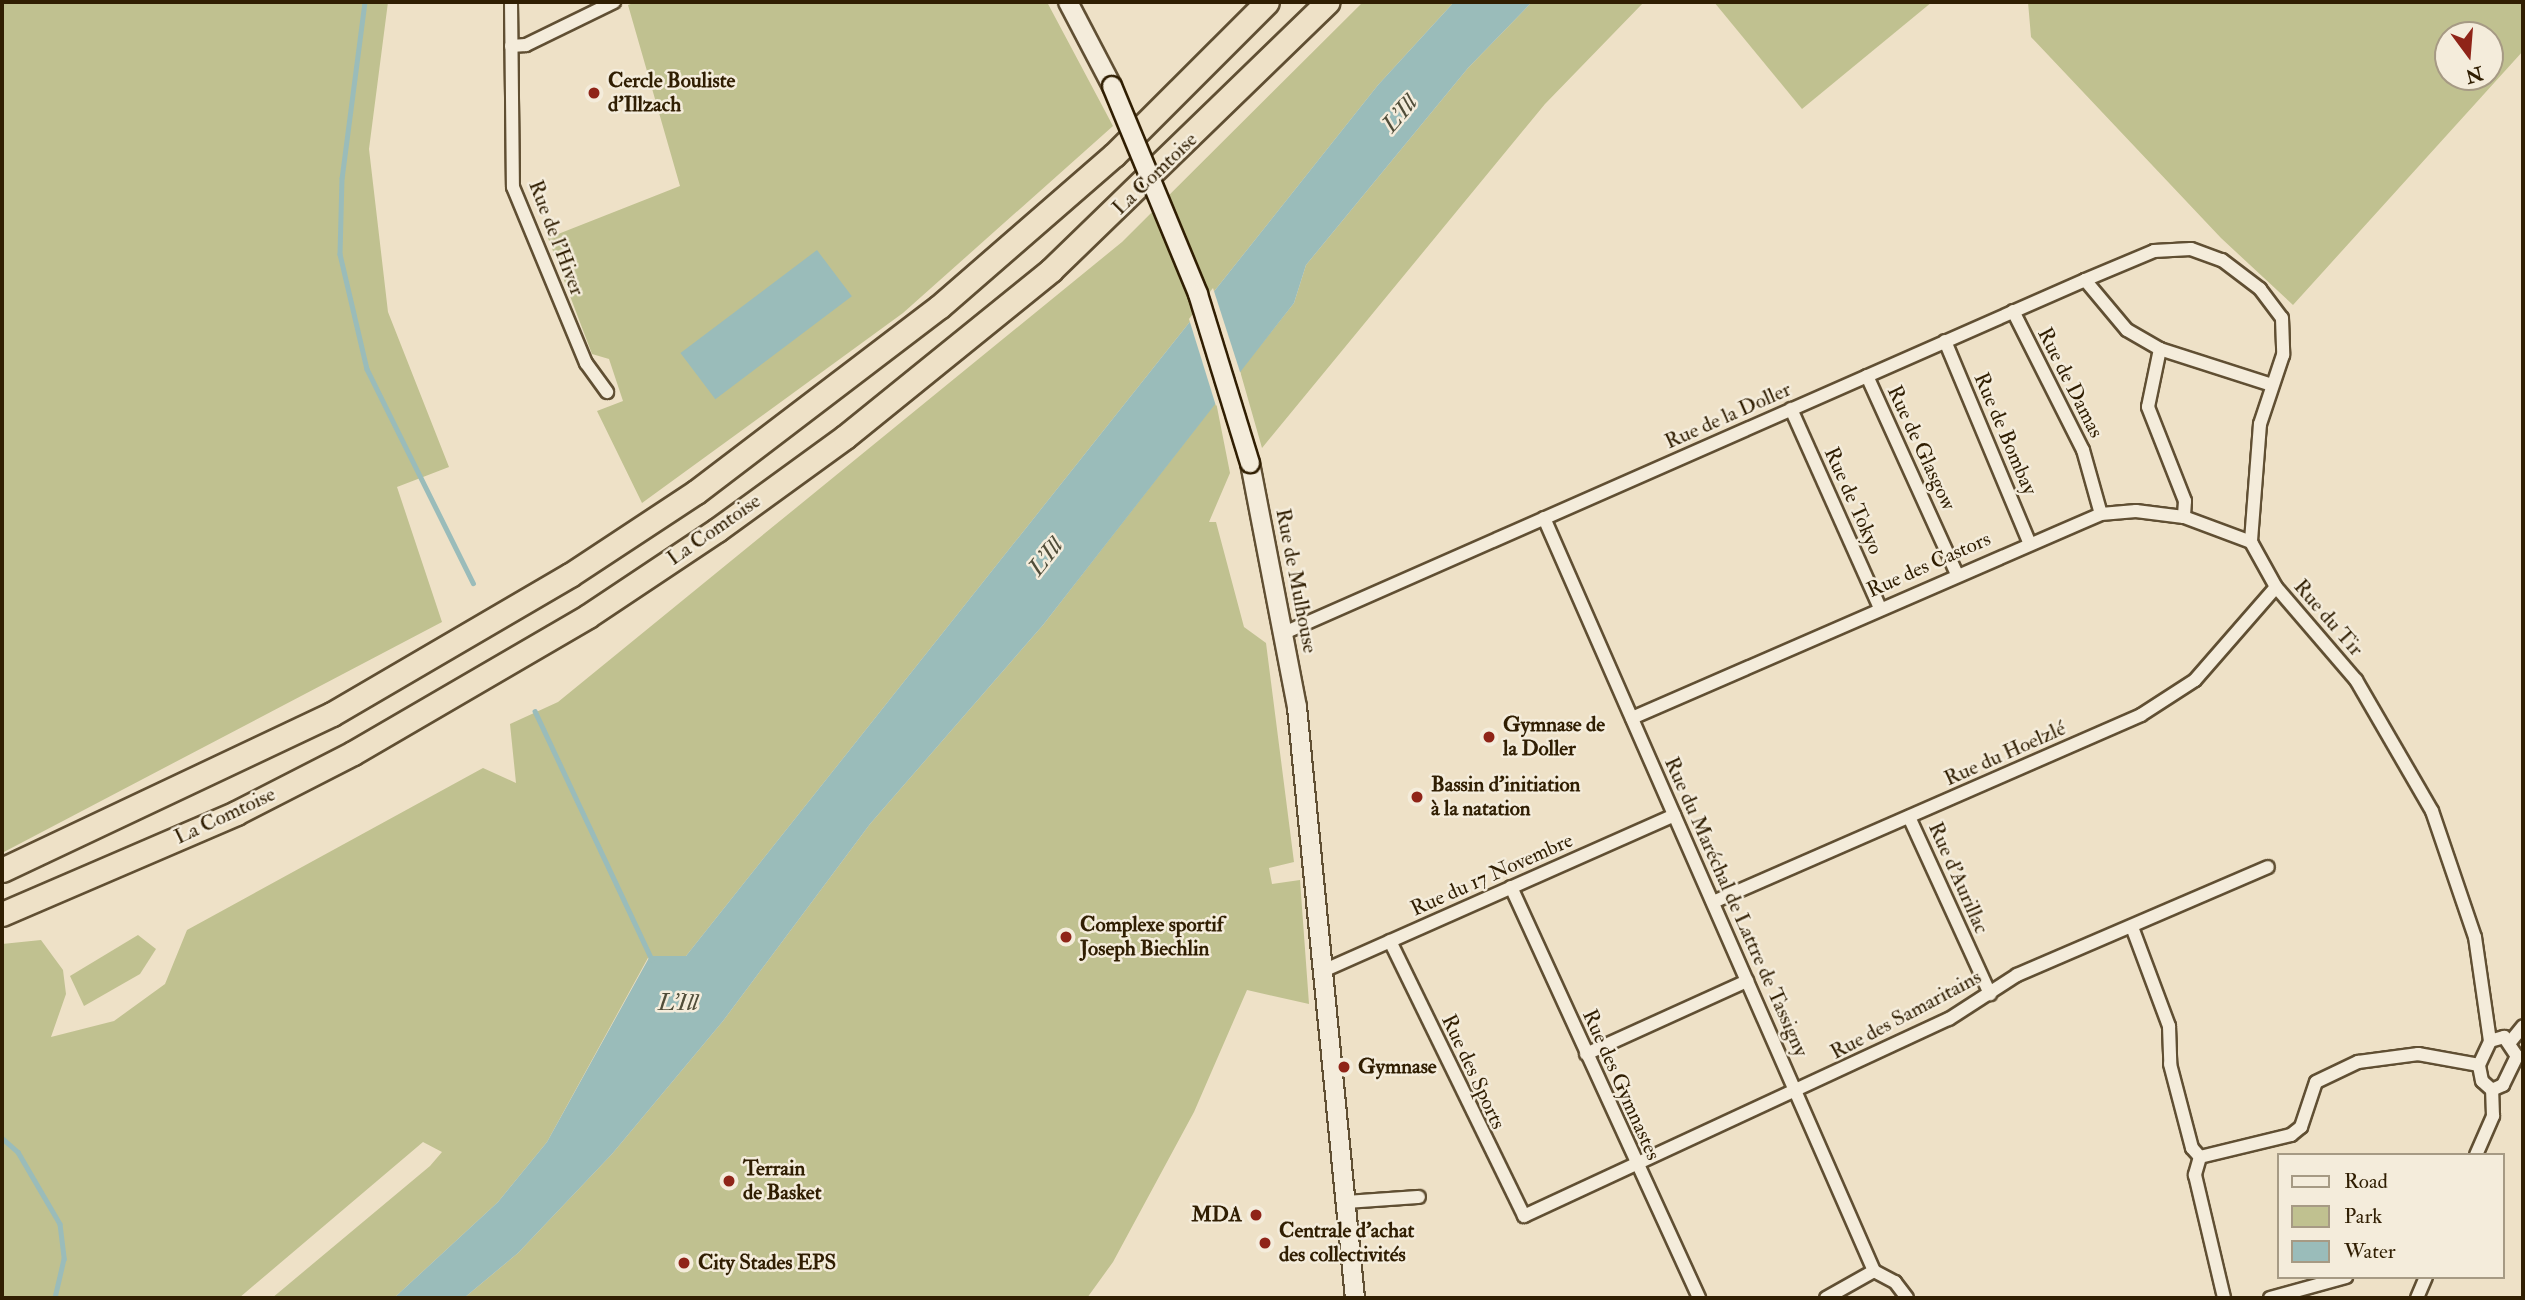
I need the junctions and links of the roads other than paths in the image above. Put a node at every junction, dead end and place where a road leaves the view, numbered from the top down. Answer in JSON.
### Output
{"nodes":[{"id":1,"x":511,"y":2,"type":"edge"},
{"id":2,"x":614,"y":2,"type":"edge"},
{"id":3,"x":1068,"y":2,"type":"edge"},
{"id":4,"x":1267,"y":2,"type":"edge"},
{"id":5,"x":1328,"y":2,"type":"edge"},
{"id":6,"x":511,"y":46,"type":"junction"},
{"id":7,"x":2085,"y":280,"type":"junction"},
{"id":8,"x":2013,"y":312,"type":"junction"},
{"id":9,"x":1945,"y":341,"type":"junction"},
{"id":10,"x":2160,"y":349,"type":"junction"},
{"id":11,"x":1867,"y":376,"type":"junction"},
{"id":12,"x":2269,"y":384,"type":"junction"},
{"id":13,"x":607,"y":392,"type":"dead end"},
{"id":14,"x":1791,"y":409,"type":"junction"},
{"id":15,"x":2101,"y":514,"type":"junction"},
{"id":16,"x":2185,"y":517,"type":"junction"},
{"id":17,"x":1544,"y":518,"type":"junction"},
{"id":18,"x":2029,"y":542,"type":"junction"},
{"id":19,"x":2250,"y":542,"type":"junction"},
{"id":20,"x":1957,"y":574,"type":"junction"},
{"id":21,"x":2276,"y":587,"type":"junction"},
{"id":22,"x":1880,"y":608,"type":"junction"},
{"id":23,"x":1284,"y":633,"type":"junction"},
{"id":24,"x":1632,"y":718,"type":"junction"},
{"id":25,"x":1674,"y":815,"type":"junction"},
{"id":26,"x":1909,"y":817,"type":"junction"},
{"id":27,"x":2268,"y":867,"type":"dead end"},
{"id":28,"x":2,"y":870,"type":"edge"},
{"id":29,"x":1511,"y":887,"type":"junction"},
{"id":30,"x":1713,"y":902,"type":"junction"},
{"id":31,"x":2,"y":914,"type":"edge"},
{"id":32,"x":2132,"y":927,"type":"junction"},
{"id":33,"x":1390,"y":941,"type":"junction"},
{"id":34,"x":1325,"y":970,"type":"junction"},
{"id":35,"x":1747,"y":981,"type":"junction"},
{"id":36,"x":1990,"y":994,"type":"junction"},
{"id":37,"x":2523,"y":1026,"type":"edge"},
{"id":38,"x":2490,"y":1041,"type":"junction"},
{"id":39,"x":2511,"y":1041,"type":"junction"},
{"id":40,"x":1586,"y":1054,"type":"junction"},
{"id":41,"x":2479,"y":1066,"type":"junction"},
{"id":42,"x":2492,"y":1090,"type":"junction"},
{"id":43,"x":1796,"y":1093,"type":"junction"},
{"id":44,"x":2477,"y":1153,"type":"edge"},
{"id":45,"x":2200,"y":1157,"type":"junction"},
{"id":46,"x":1636,"y":1166,"type":"junction"},
{"id":47,"x":1419,"y":1197,"type":"dead end"},
{"id":48,"x":1345,"y":1202,"type":"junction"},
{"id":49,"x":1524,"y":1216,"type":"joint"},
{"id":50,"x":1874,"y":1271,"type":"junction"},
{"id":51,"x":2339,"y":1279,"type":"edge"},
{"id":52,"x":2425,"y":1279,"type":"edge"},
{"id":53,"x":1355,"y":1298,"type":"edge"},
{"id":54,"x":1699,"y":1298,"type":"edge"},
{"id":55,"x":1826,"y":1298,"type":"edge"},
{"id":56,"x":1908,"y":1298,"type":"edge"},
{"id":57,"x":2224,"y":1298,"type":"edge"},
{"id":58,"x":2270,"y":1298,"type":"edge"},
{"id":59,"x":2417,"y":1298,"type":"edge"}],
"edges":[{"from":1,"to":6,"type":"street","name":"Rue de l'Hiver"},
{"from":2,"to":6,"type":"street"},
{"from":3,"to":23,"type":"main road","name":"Rue de Mulhouse","bridge":true},
{"from":4,"to":28,"type":"highway","name":"La Comtoise"},
{"from":5,"to":31,"type":"highway","name":"La Comtoise"},
{"from":6,"to":13,"type":"street","name":"Rue de l'Hiver"},
{"from":7,"to":8,"type":"street","name":"Rue de la Doller"},
{"from":7,"to":10,"type":"street"},
{"from":7,"to":12,"type":"street","name":"Rue de la Doller"},
{"from":8,"to":9,"type":"street","name":"Rue de la Doller"},
{"from":8,"to":15,"type":"street","name":"Rue de Damas"},
{"from":9,"to":11,"type":"street","name":"Rue de la Doller"},
{"from":9,"to":18,"type":"street","name":"Rue de Bombay"},
{"from":10,"to":12,"type":"street"},
{"from":10,"to":16,"type":"street"},
{"from":11,"to":14,"type":"street","name":"Rue de la Doller"},
{"from":11,"to":20,"type":"street","name":"Rue de Glasgow"},
{"from":12,"to":19,"type":"street"},
{"from":14,"to":17,"type":"street","name":"Rue de la Doller"},
{"from":14,"to":22,"type":"street","name":"Rue de Tokyo"},
{"from":15,"to":16,"type":"street","name":"Rue des Castors"},
{"from":15,"to":18,"type":"street","name":"Rue des Castors"},
{"from":16,"to":19,"type":"street","name":"Rue des Castors"},
{"from":17,"to":23,"type":"street","name":"Rue de la Doller"},
{"from":17,"to":24,"type":"street","name":"Rue du Maréchal de Lattre de Tassigny"},
{"from":18,"to":20,"type":"street","name":"Rue des Castors"},
{"from":19,"to":21,"type":"street","name":"Rue du Tir"},
{"from":20,"to":22,"type":"street","name":"Rue des Castors"},
{"from":21,"to":26,"type":"street","name":"Rue du Hoelzlé"},
{"from":21,"to":38,"type":"street","name":"Rue du Tir"},
{"from":22,"to":24,"type":"street","name":"Rue des Castors"},
{"from":23,"to":34,"type":"main road","name":"Rue de Mulhouse"},
{"from":24,"to":25,"type":"street","name":"Rue du Maréchal de Lattre de Tassigny"},
{"from":25,"to":29,"type":"street","name":"Rue du 17 Novembre"},
{"from":25,"to":30,"type":"street","name":"Rue du Maréchal de Lattre de Tassigny"},
{"from":26,"to":30,"type":"street","name":"Rue du Hoelzlé"},
{"from":26,"to":36,"type":"street","name":"Rue d'Aurillac"},
{"from":27,"to":32,"type":"street","name":"Rue des Samaritains"},
{"from":29,"to":33,"type":"street","name":"Rue du 17 Novembre"},
{"from":29,"to":40,"type":"street","name":"Rue des Gymnastes"},
{"from":30,"to":35,"type":"street","name":"Rue du Maréchal de Lattre de Tassigny"},
{"from":32,"to":36,"type":"street","name":"Rue des Samaritains"},
{"from":32,"to":45,"type":"street"},
{"from":33,"to":34,"type":"street","name":"Rue du 17 Novembre"},
{"from":33,"to":49,"type":"street","name":"Rue des Sports"},
{"from":34,"to":48,"type":"main road","name":"Rue de Mulhouse"},
{"from":35,"to":40,"type":"street"},
{"from":35,"to":43,"type":"street","name":"Rue du Maréchal de Lattre de Tassigny"},
{"from":36,"to":43,"type":"street","name":"Rue des Samaritains"},
{"from":37,"to":39,"type":"street"},
{"from":38,"to":39,"type":"street"},
{"from":38,"to":41,"type":"street"},
{"from":39,"to":42,"type":"street"},
{"from":40,"to":46,"type":"street","name":"Rue des Gymnastes"},
{"from":41,"to":42,"type":"street"},
{"from":41,"to":45,"type":"street"},
{"from":42,"to":44,"type":"street"},
{"from":43,"to":46,"type":"street","name":"Rue des Samaritains"},
{"from":43,"to":50,"type":"street","name":"Rue du Maréchal de Lattre de Tassigny"},
{"from":45,"to":57,"type":"street"},
{"from":46,"to":49,"type":"street","name":"Rue des Samaritains"},
{"from":46,"to":54,"type":"street","name":"Rue des Gymnastes"},
{"from":47,"to":48,"type":"street"},
{"from":48,"to":53,"type":"main road","name":"Rue de Mulhouse"},
{"from":50,"to":55,"type":"street"},
{"from":50,"to":56,"type":"street"},
{"from":51,"to":58,"type":"street"},
{"from":52,"to":59,"type":"street"}]}
